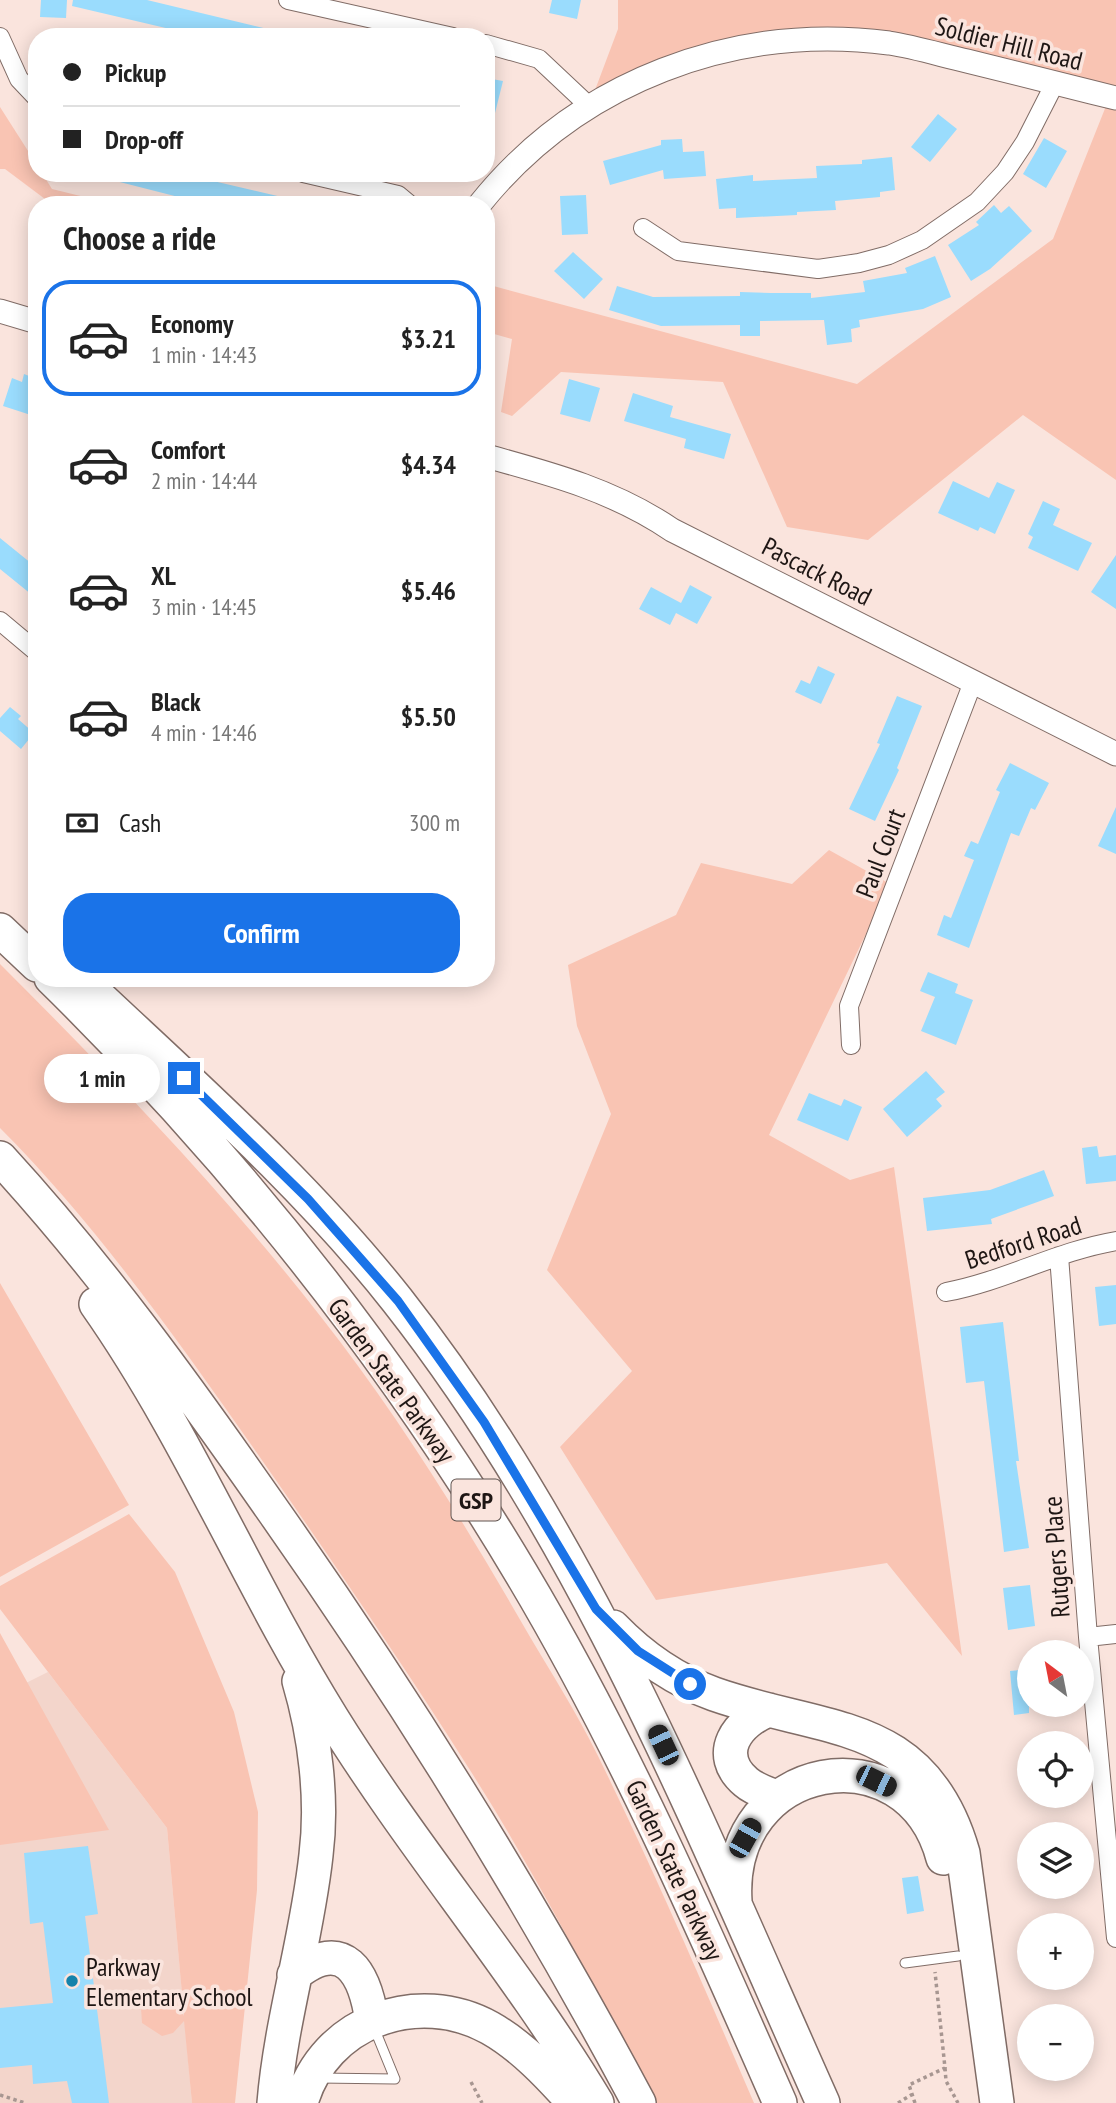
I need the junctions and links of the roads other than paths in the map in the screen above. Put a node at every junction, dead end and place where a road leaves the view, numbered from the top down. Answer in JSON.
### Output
{"nodes":[{"id":1,"x":288,"y":0,"type":"edge"},
{"id":2,"x":413,"y":28,"type":"edge"},
{"id":3,"x":0,"y":37,"type":"edge"},
{"id":4,"x":495,"y":47,"type":"edge"},
{"id":5,"x":1055,"y":83,"type":"junction"},
{"id":6,"x":28,"y":88,"type":"edge"},
{"id":7,"x":1116,"y":97,"type":"edge"},
{"id":8,"x":589,"y":106,"type":"junction"},
{"id":9,"x":342,"y":182,"type":"edge"},
{"id":10,"x":399,"y":196,"type":"edge"},
{"id":11,"x":488,"y":196,"type":"edge"},
{"id":12,"x":643,"y":228,"type":"dead end"},
{"id":13,"x":0,"y":311,"type":"edge"},
{"id":14,"x":28,"y":320,"type":"edge"},
{"id":15,"x":495,"y":459,"type":"edge"},
{"id":16,"x":0,"y":621,"type":"edge"},
{"id":17,"x":28,"y":644,"type":"edge"},
{"id":18,"x":974,"y":682,"type":"junction"},
{"id":19,"x":1116,"y":754,"type":"edge"},
{"id":20,"x":0,"y":917,"type":"edge"},
{"id":21,"x":0,"y":930,"type":"edge"},
{"id":22,"x":28,"y":936,"type":"edge"},
{"id":23,"x":28,"y":956,"type":"edge"},
{"id":24,"x":60,"y":987,"type":"edge"},
{"id":25,"x":88,"y":987,"type":"edge"},
{"id":26,"x":851,"y":1045,"type":"dead end"},
{"id":27,"x":0,"y":1158,"type":"edge"},
{"id":28,"x":0,"y":1180,"type":"edge"},
{"id":29,"x":1116,"y":1241,"type":"edge"},
{"id":30,"x":1059,"y":1256,"type":"junction"},
{"id":31,"x":946,"y":1292,"type":"dead end"},
{"id":32,"x":596,"y":1609,"type":"junction"},
{"id":33,"x":1116,"y":1634,"type":"edge"},
{"id":34,"x":1088,"y":1637,"type":"junction"},
{"id":35,"x":286,"y":1642,"type":"junction"},
{"id":36,"x":769,"y":1710,"type":"junction"},
{"id":37,"x":776,"y":1797,"type":"junction"},
{"id":38,"x":736,"y":1907,"type":"junction"},
{"id":39,"x":1116,"y":1938,"type":"edge"},
{"id":40,"x":946,"y":1958,"type":"junction"},
{"id":41,"x":905,"y":1963,"type":"dead end"},
{"id":42,"x":294,"y":1975,"type":"junction"},
{"id":43,"x":372,"y":2021,"type":"junction"},
{"id":44,"x":306,"y":2090,"type":"edge"},
{"id":45,"x":274,"y":2103,"type":"edge"},
{"id":46,"x":574,"y":2103,"type":"edge"},
{"id":47,"x":597,"y":2103,"type":"edge"},
{"id":48,"x":639,"y":2103,"type":"edge"},
{"id":49,"x":780,"y":2103,"type":"edge"},
{"id":50,"x":823,"y":2103,"type":"edge"},
{"id":51,"x":978,"y":2103,"type":"edge"},
{"id":52,"x":997,"y":2103,"type":"edge"}],
"edges":[{"from":1,"to":2,"type":"street"},
{"from":3,"to":6,"type":"street"},
{"from":4,"to":8,"type":"street"},
{"from":5,"to":7,"type":"street","name":"Soldier Hill Road"},
{"from":5,"to":8,"type":"street","name":"Soldier Hill Road"},
{"from":5,"to":12,"type":"street"},
{"from":8,"to":11,"type":"street","name":"Soldier Hill Road"},
{"from":9,"to":10,"type":"street"},
{"from":13,"to":14,"type":"street"},
{"from":15,"to":18,"type":"street","name":"Pascack Road"},
{"from":16,"to":17,"type":"street"},
{"from":18,"to":19,"type":"street","name":"Pascack Road"},
{"from":18,"to":26,"type":"street","name":"Paul Court"},
{"from":20,"to":22,"type":"highway"},
{"from":21,"to":23,"type":"highway"},
{"from":24,"to":49,"type":"highway","name":"Garden State Parkway","number":"GSP"},
{"from":25,"to":32,"type":"highway"},
{"from":27,"to":48,"type":"highway"},
{"from":28,"to":35,"type":"highway"},
{"from":29,"to":30,"type":"street","name":"Bedford Road"},
{"from":30,"to":31,"type":"street","name":"Bedford Road"},
{"from":30,"to":34,"type":"street","name":"Rutgers Place"},
{"from":32,"to":36,"type":"highway"},
{"from":32,"to":38,"type":"highway"},
{"from":33,"to":34,"type":"street"},
{"from":34,"to":39,"type":"street","name":"Rutgers Place"},
{"from":35,"to":42,"type":"highway"},
{"from":35,"to":47,"type":"highway"},
{"from":36,"to":37,"type":"highway"},
{"from":36,"to":52,"type":"highway"},
{"from":37,"to":38,"type":"highway"},
{"from":37,"to":40,"type":"highway"},
{"from":38,"to":50,"type":"highway"},
{"from":40,"to":41,"type":"lane"},
{"from":40,"to":51,"type":"highway"},
{"from":42,"to":43,"type":"highway"},
{"from":42,"to":45,"type":"highway"},
{"from":43,"to":44,"type":"highway"},
{"from":43,"to":44,"type":"lane"},
{"from":43,"to":46,"type":"highway"}]}
